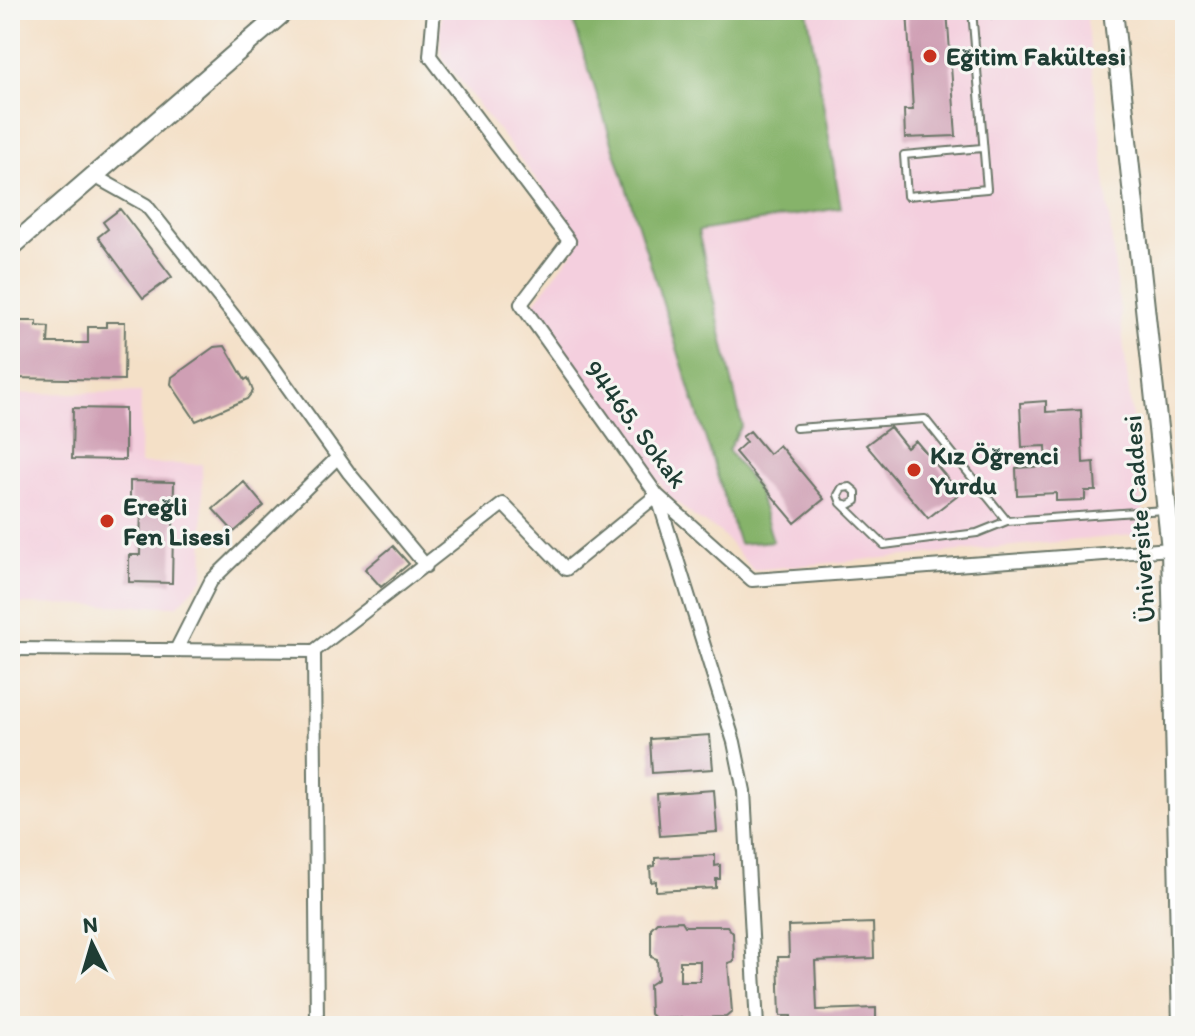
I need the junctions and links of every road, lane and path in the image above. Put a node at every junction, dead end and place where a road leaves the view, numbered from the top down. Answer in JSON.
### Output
{"nodes":[{"id":1,"x":286,"y":10,"type":"edge"},
{"id":2,"x":434,"y":10,"type":"edge"},
{"id":3,"x":972,"y":10,"type":"edge"},
{"id":4,"x":1113,"y":10,"type":"edge"},
{"id":5,"x":982,"y":148,"type":"junction"},
{"id":6,"x":96,"y":177,"type":"junction"},
{"id":7,"x":10,"y":248,"type":"edge"},
{"id":8,"x":796,"y":428,"type":"dead end"},
{"id":9,"x":338,"y":457,"type":"junction"},
{"id":10,"x":657,"y":495,"type":"junction"},
{"id":11,"x":841,"y":503,"type":"dead end"},
{"id":12,"x":1167,"y":510,"type":"junction"},
{"id":13,"x":1007,"y":521,"type":"junction"},
{"id":14,"x":1171,"y":549,"type":"junction"},
{"id":15,"x":426,"y":566,"type":"junction"},
{"id":16,"x":10,"y":649,"type":"edge"},
{"id":17,"x":176,"y":650,"type":"junction"},
{"id":18,"x":314,"y":651,"type":"junction"},
{"id":19,"x":317,"y":1026,"type":"edge"},
{"id":20,"x":757,"y":1026,"type":"edge"},
{"id":21,"x":1182,"y":1026,"type":"edge"}],
"edges":[{"from":1,"to":6,"type":"street"},
{"from":2,"to":10,"type":"street","name":"94465. Sokak"},
{"from":3,"to":5,"type":"lane"},
{"from":4,"to":12,"type":"street","name":"Üniversite Caddesi"},
{"from":5,"to":5,"type":"lane"},
{"from":6,"to":7,"type":"street"},
{"from":6,"to":9,"type":"street"},
{"from":8,"to":13,"type":"lane"},
{"from":9,"to":15,"type":"street"},
{"from":9,"to":17,"type":"street"},
{"from":10,"to":14,"type":"street","name":"94465. Sokak"},
{"from":10,"to":15,"type":"street"},
{"from":10,"to":20,"type":"street"},
{"from":11,"to":13,"type":"lane"},
{"from":12,"to":13,"type":"lane"},
{"from":12,"to":14,"type":"street","name":"Üniversite Caddesi"},
{"from":14,"to":21,"type":"street","name":"Üniversite Caddesi"},
{"from":15,"to":18,"type":"street"},
{"from":16,"to":17,"type":"street"},
{"from":17,"to":18,"type":"street"},
{"from":18,"to":19,"type":"street"}]}
